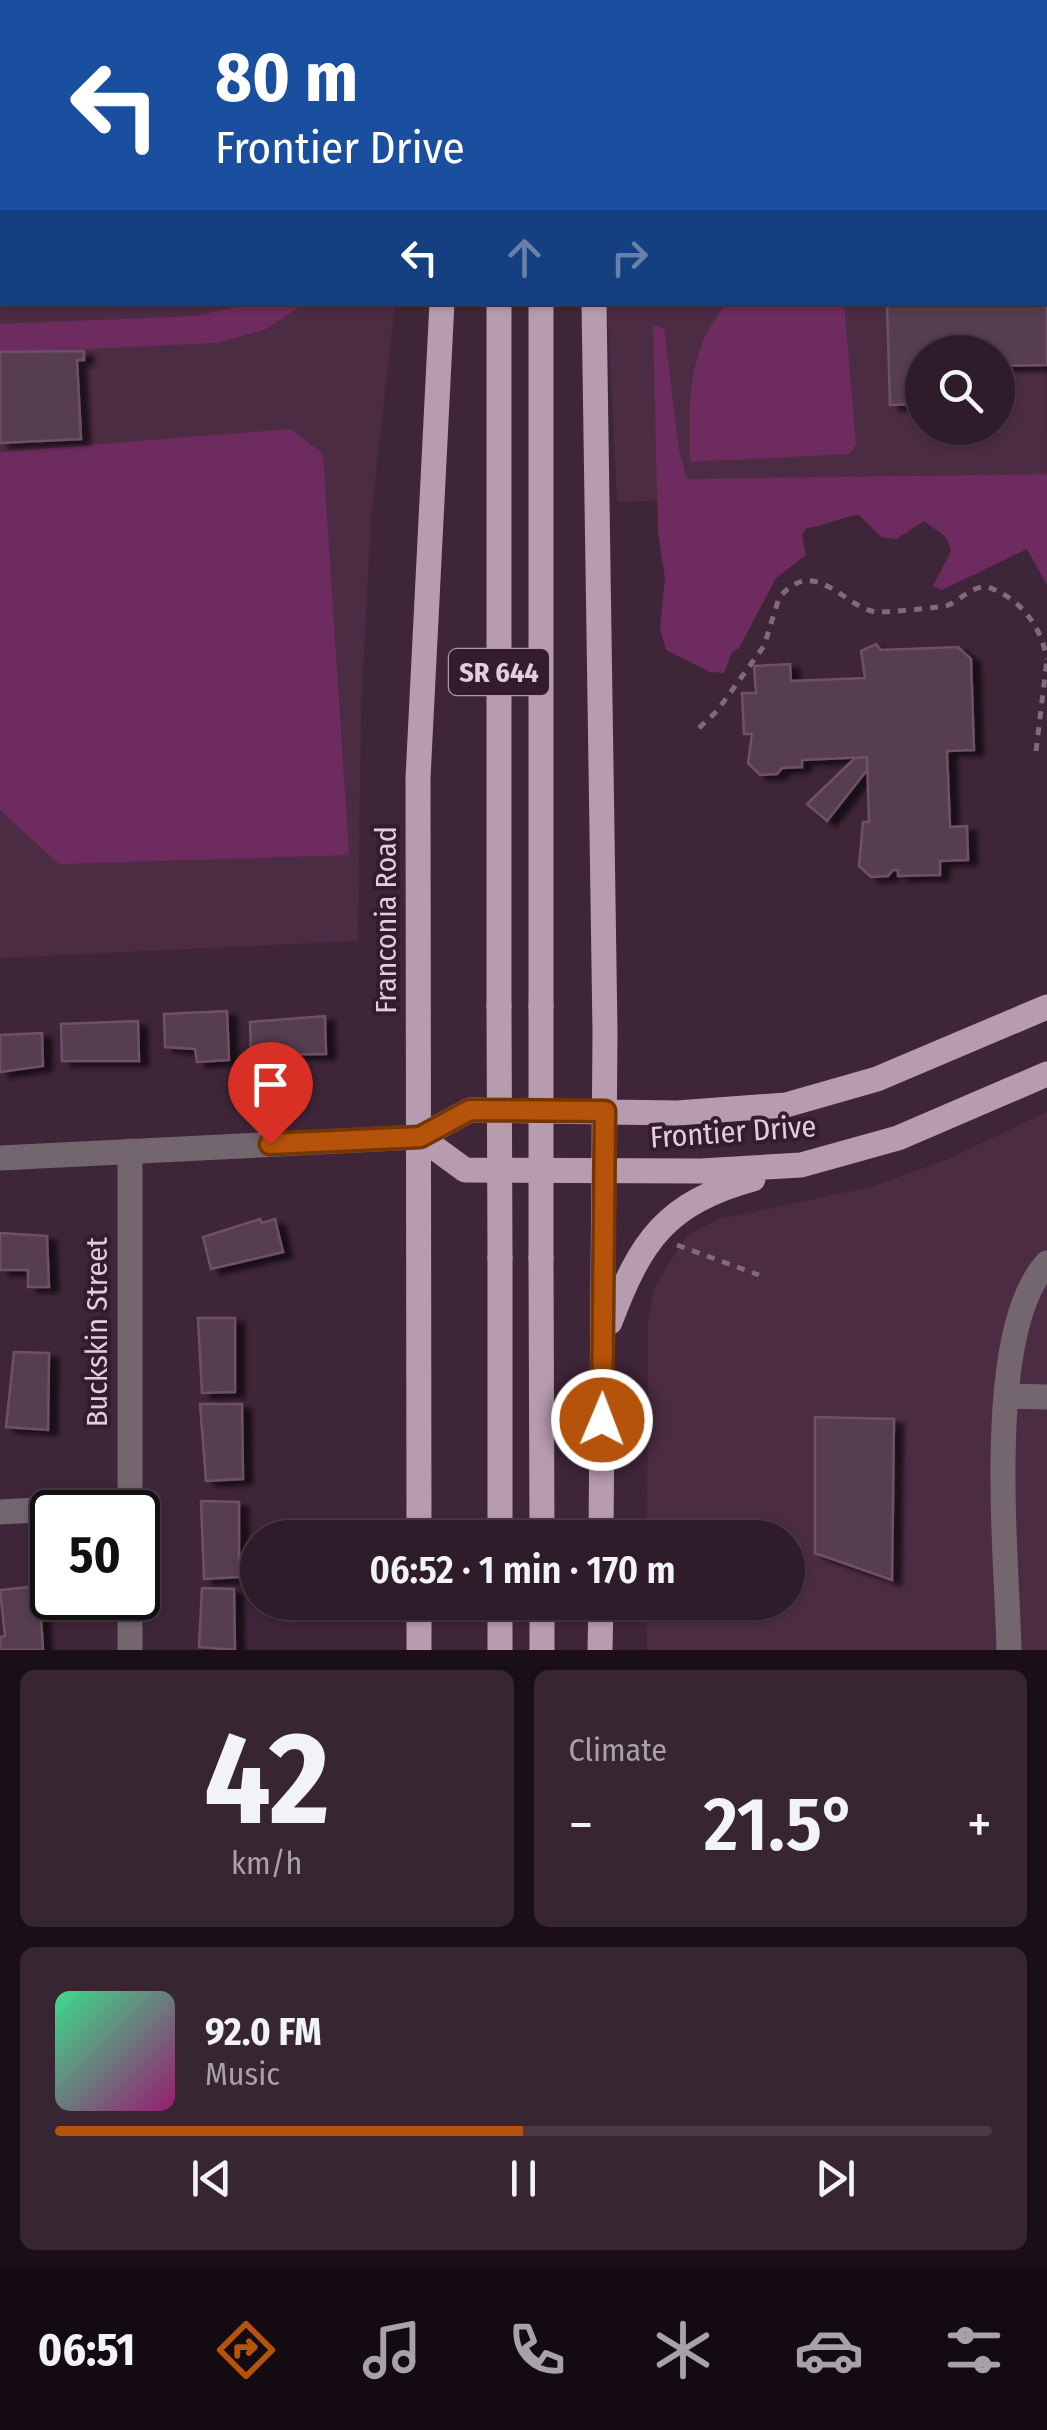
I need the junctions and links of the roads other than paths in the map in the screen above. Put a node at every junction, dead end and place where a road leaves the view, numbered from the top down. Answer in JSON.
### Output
{"nodes":[{"id":1,"x":442,"y":305,"type":"edge"},
{"id":2,"x":499,"y":305,"type":"edge"},
{"id":3,"x":540,"y":305,"type":"edge"},
{"id":4,"x":594,"y":305,"type":"edge"},
{"id":5,"x":1047,"y":1007,"type":"edge"},
{"id":6,"x":1047,"y":1074,"type":"edge"},
{"id":7,"x":605,"y":1111,"type":"junction"},
{"id":8,"x":420,"y":1137,"type":"junction"},
{"id":9,"x":130,"y":1151,"type":"junction"},
{"id":10,"x":0,"y":1158,"type":"edge"},
{"id":11,"x":801,"y":1165,"type":"junction"},
{"id":12,"x":604,"y":1172,"type":"junction"},
{"id":13,"x":1047,"y":1264,"type":"edge"},
{"id":14,"x":603,"y":1341,"type":"junction"},
{"id":15,"x":1007,"y":1396,"type":"junction"},
{"id":16,"x":1047,"y":1397,"type":"edge"},
{"id":17,"x":130,"y":1490,"type":"edge"},
{"id":18,"x":30,"y":1511,"type":"edge"},
{"id":19,"x":0,"y":1512,"type":"edge"},
{"id":20,"x":420,"y":1520,"type":"edge"},
{"id":21,"x":500,"y":1520,"type":"edge"},
{"id":22,"x":542,"y":1520,"type":"edge"},
{"id":23,"x":602,"y":1520,"type":"edge"},
{"id":24,"x":130,"y":1620,"type":"edge"},
{"id":25,"x":420,"y":1620,"type":"edge"},
{"id":26,"x":500,"y":1620,"type":"edge"},
{"id":27,"x":542,"y":1620,"type":"edge"},
{"id":28,"x":601,"y":1620,"type":"edge"},
{"id":29,"x":130,"y":1650,"type":"edge"},
{"id":30,"x":420,"y":1650,"type":"edge"},
{"id":31,"x":500,"y":1650,"type":"edge"},
{"id":32,"x":542,"y":1650,"type":"edge"},
{"id":33,"x":600,"y":1650,"type":"edge"},
{"id":34,"x":1009,"y":1650,"type":"edge"}],
"edges":[{"from":1,"to":8,"type":"main road","name":"Franconia Road"},
{"from":2,"to":21,"type":"main road","number":"SR 644","bridge":true},
{"from":3,"to":22,"type":"main road","number":"SR 644","bridge":true},
{"from":4,"to":7,"type":"main road"},
{"from":5,"to":7,"type":"main road","name":"Frontier Drive"},
{"from":6,"to":11,"type":"main road","name":"Frontier Drive"},
{"from":7,"to":8,"type":"main road","name":"Frontier Drive"},
{"from":7,"to":12,"type":"main road"},
{"from":8,"to":9,"type":"street","name":"Frontier Drive"},
{"from":8,"to":12,"type":"main road","name":"Frontier Drive"},
{"from":8,"to":20,"type":"main road","name":"Franconia Road"},
{"from":9,"to":10,"type":"street","name":"Frontier Drive"},
{"from":9,"to":17,"type":"street","name":"Buckskin Street"},
{"from":11,"to":12,"type":"main road","name":"Frontier Drive"},
{"from":11,"to":14,"type":"main road"},
{"from":12,"to":14,"type":"main road"},
{"from":13,"to":15,"type":"street"},
{"from":14,"to":23,"type":"main road"},
{"from":15,"to":16,"type":"street"},
{"from":15,"to":34,"type":"street"},
{"from":18,"to":19,"type":"street"},
{"from":24,"to":29,"type":"street"},
{"from":25,"to":30,"type":"main road"},
{"from":26,"to":31,"type":"main road"},
{"from":27,"to":32,"type":"main road"},
{"from":28,"to":33,"type":"main road"}]}
